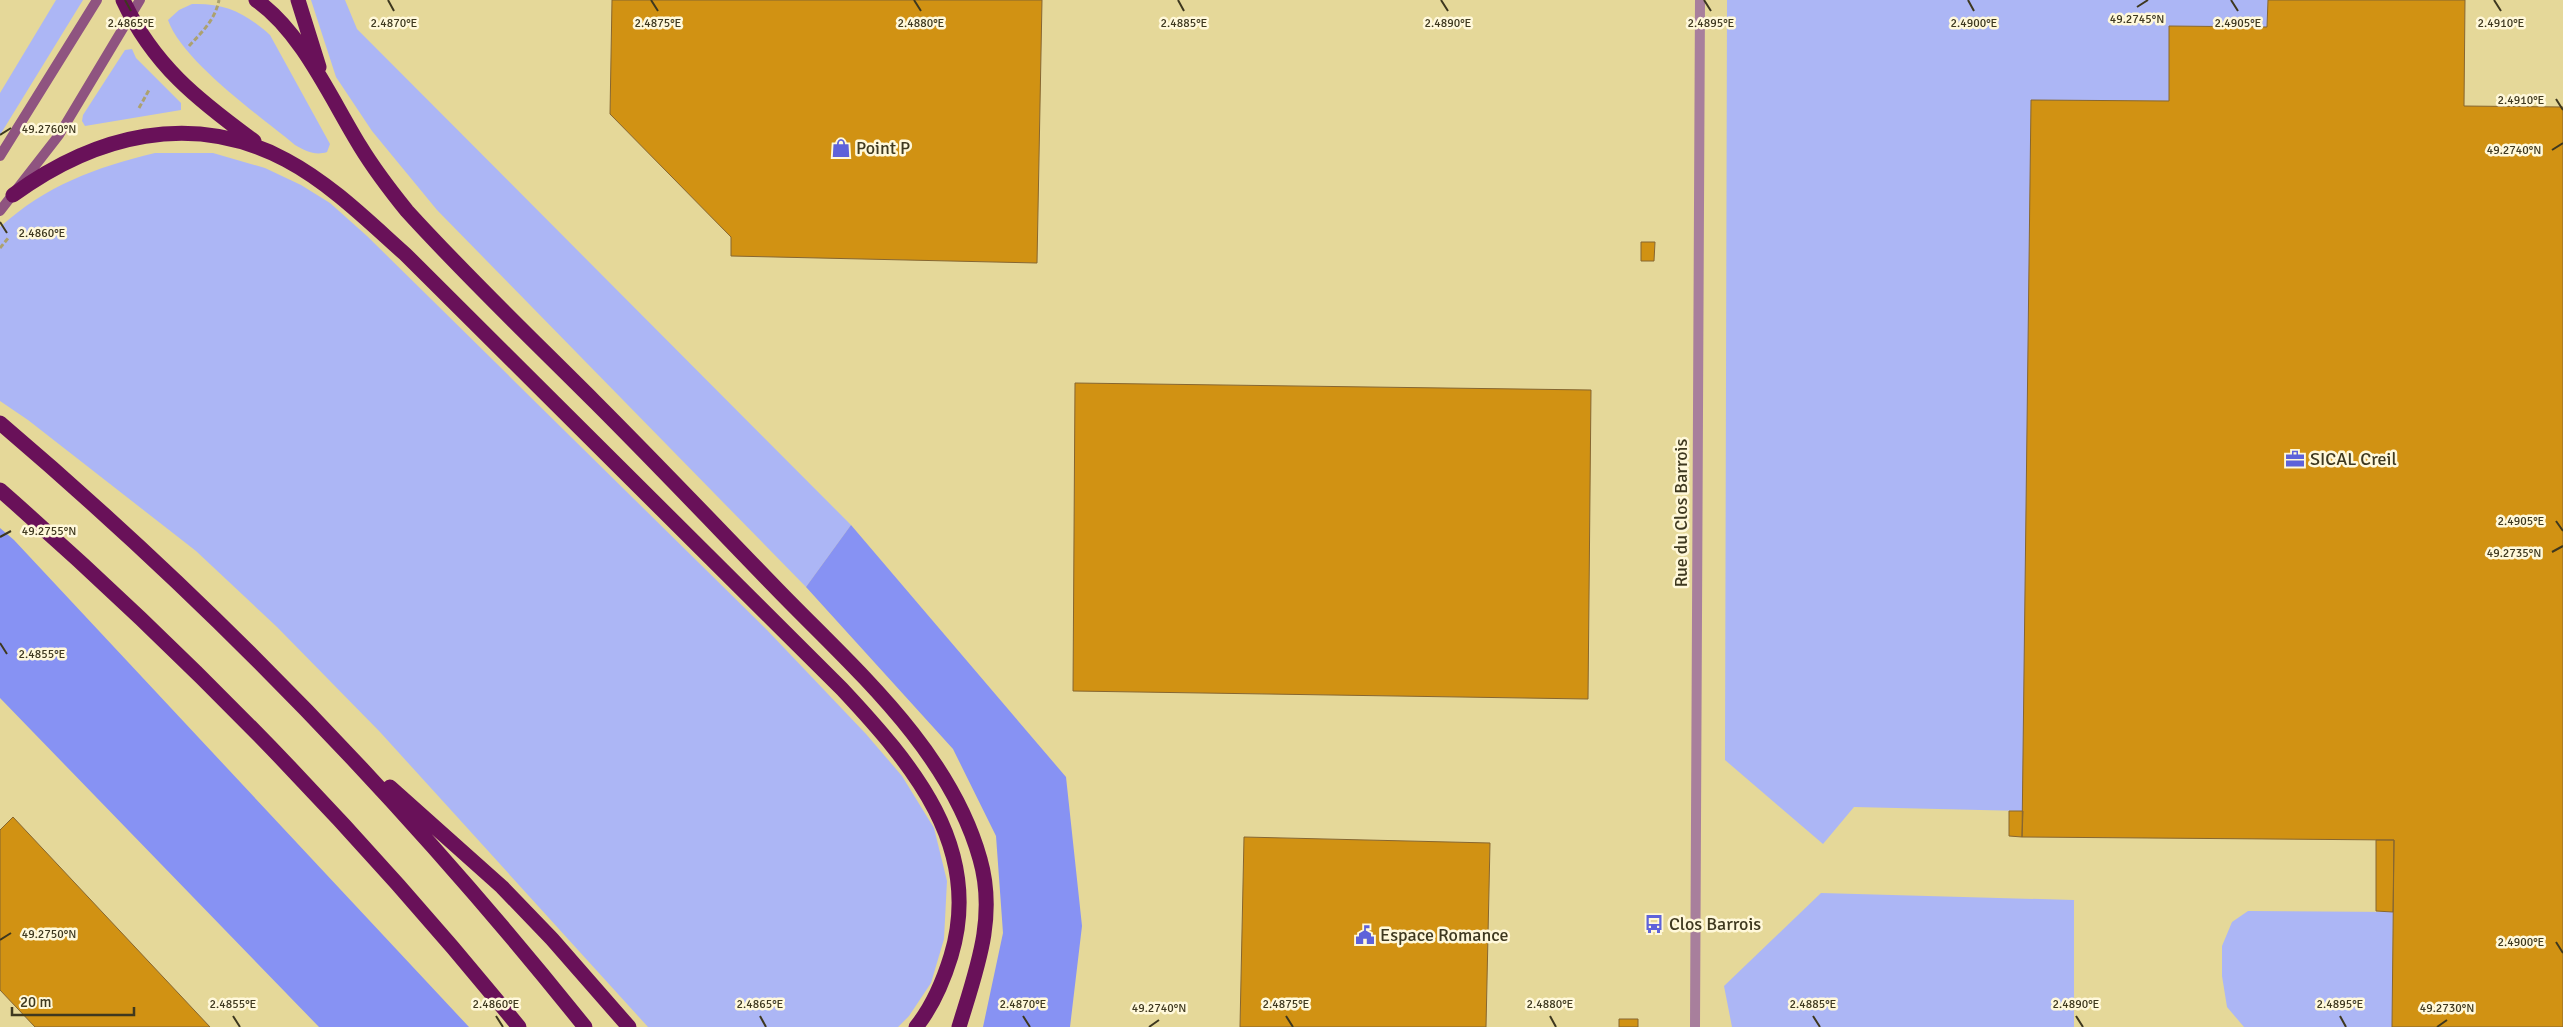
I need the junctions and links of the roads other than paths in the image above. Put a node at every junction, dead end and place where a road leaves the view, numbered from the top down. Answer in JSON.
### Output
{"nodes":[{"id":1,"x":97,"y":0,"type":"edge"},
{"id":2,"x":123,"y":0,"type":"edge"},
{"id":3,"x":140,"y":0,"type":"edge"},
{"id":4,"x":256,"y":0,"type":"edge"},
{"id":5,"x":298,"y":0,"type":"edge"},
{"id":6,"x":1700,"y":0,"type":"edge"},
{"id":7,"x":130,"y":16,"type":"junction"},
{"id":8,"x":327,"y":89,"type":"junction"},
{"id":9,"x":267,"y":150,"type":"junction"},
{"id":10,"x":0,"y":156,"type":"edge"},
{"id":11,"x":13,"y":195,"type":"junction"},
{"id":12,"x":0,"y":210,"type":"edge"},
{"id":13,"x":0,"y":423,"type":"edge"},
{"id":14,"x":0,"y":490,"type":"edge"},
{"id":15,"x":333,"y":737,"type":"junction"},
{"id":16,"x":519,"y":1027,"type":"edge"},
{"id":17,"x":585,"y":1027,"type":"edge"},
{"id":18,"x":630,"y":1027,"type":"edge"},
{"id":19,"x":916,"y":1027,"type":"edge"},
{"id":20,"x":959,"y":1027,"type":"edge"},
{"id":21,"x":1695,"y":1027,"type":"edge"}],
"edges":[{"from":1,"to":10,"type":"street"},
{"from":2,"to":7,"type":"highway"},
{"from":3,"to":7,"type":"street"},
{"from":4,"to":8,"type":"highway"},
{"from":5,"to":8,"type":"highway"},
{"from":6,"to":21,"type":"street","name":"Rue du Clos Barrois"},
{"from":7,"to":9,"type":"highway"},
{"from":7,"to":11,"type":"street"},
{"from":8,"to":20,"type":"highway"},
{"from":9,"to":11,"type":"highway"},
{"from":9,"to":19,"type":"highway"},
{"from":11,"to":12,"type":"street"},
{"from":13,"to":15,"type":"highway"},
{"from":14,"to":16,"type":"highway"},
{"from":15,"to":17,"type":"highway"},
{"from":15,"to":18,"type":"highway"}]}
